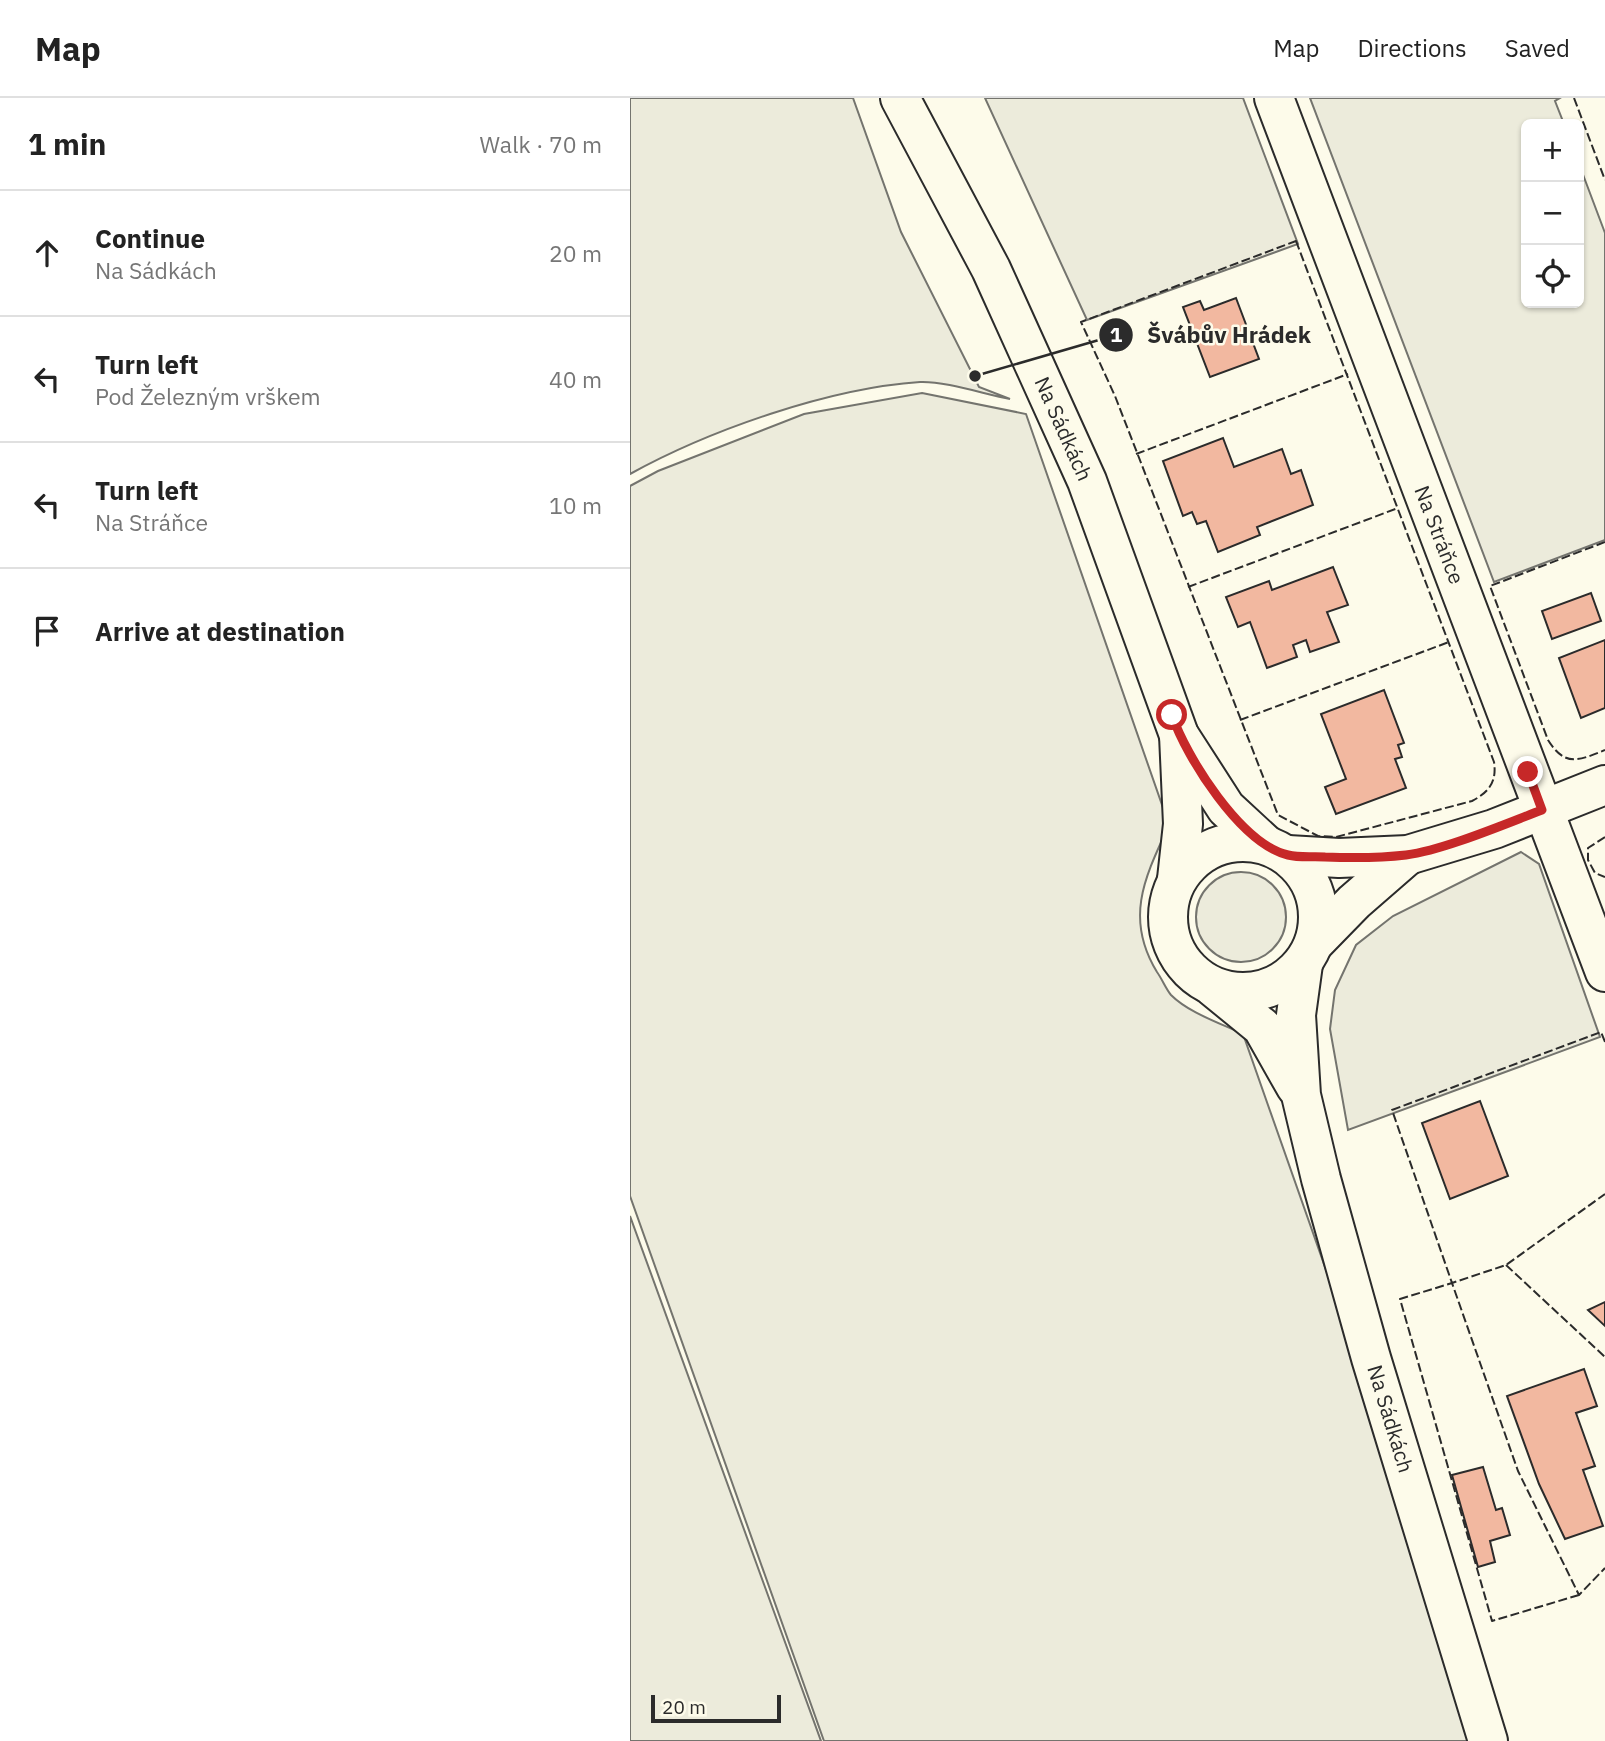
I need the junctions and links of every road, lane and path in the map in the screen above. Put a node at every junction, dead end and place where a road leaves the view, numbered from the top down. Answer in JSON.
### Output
{"nodes":[{"id":1,"x":900,"y":98,"type":"edge"},
{"id":2,"x":1274,"y":98,"type":"edge"},
{"id":3,"x":1179,"y":735,"type":"junction"},
{"id":4,"x":1605,"y":785,"type":"edge"},
{"id":5,"x":1542,"y":810,"type":"junction"},
{"id":6,"x":1276,"y":850,"type":"junction"},
{"id":7,"x":1408,"y":855,"type":"junction"},
{"id":8,"x":1177,"y":879,"type":"junction"},
{"id":9,"x":1308,"y":954,"type":"junction"},
{"id":10,"x":1605,"y":972,"type":"edge"},
{"id":11,"x":1213,"y":987,"type":"junction"},
{"id":12,"x":1301,"y":1095,"type":"junction"},
{"id":13,"x":1488,"y":1741,"type":"edge"}],
"edges":[{"from":1,"to":3,"type":"street","name":"Na Sádkách"},
{"from":2,"to":5,"type":"street","name":"Na Stráňce"},
{"from":3,"to":6,"type":"street","name":"Na Sádkách"},
{"from":3,"to":8,"type":"street","name":"Na Sádkách"},
{"from":4,"to":5,"type":"street"},
{"from":5,"to":7,"type":"street"},
{"from":5,"to":10,"type":"street","name":"Na Stráňce"},
{"from":6,"to":7,"type":"street"},
{"from":6,"to":8,"type":"street"},
{"from":6,"to":9,"type":"street"},
{"from":7,"to":9,"type":"street"},
{"from":8,"to":11,"type":"street"},
{"from":9,"to":11,"type":"street"},
{"from":9,"to":12,"type":"street","name":"Na Sádkách"},
{"from":11,"to":12,"type":"street","name":"Na Sádkách"},
{"from":12,"to":13,"type":"street","name":"Na Sádkách"}]}
